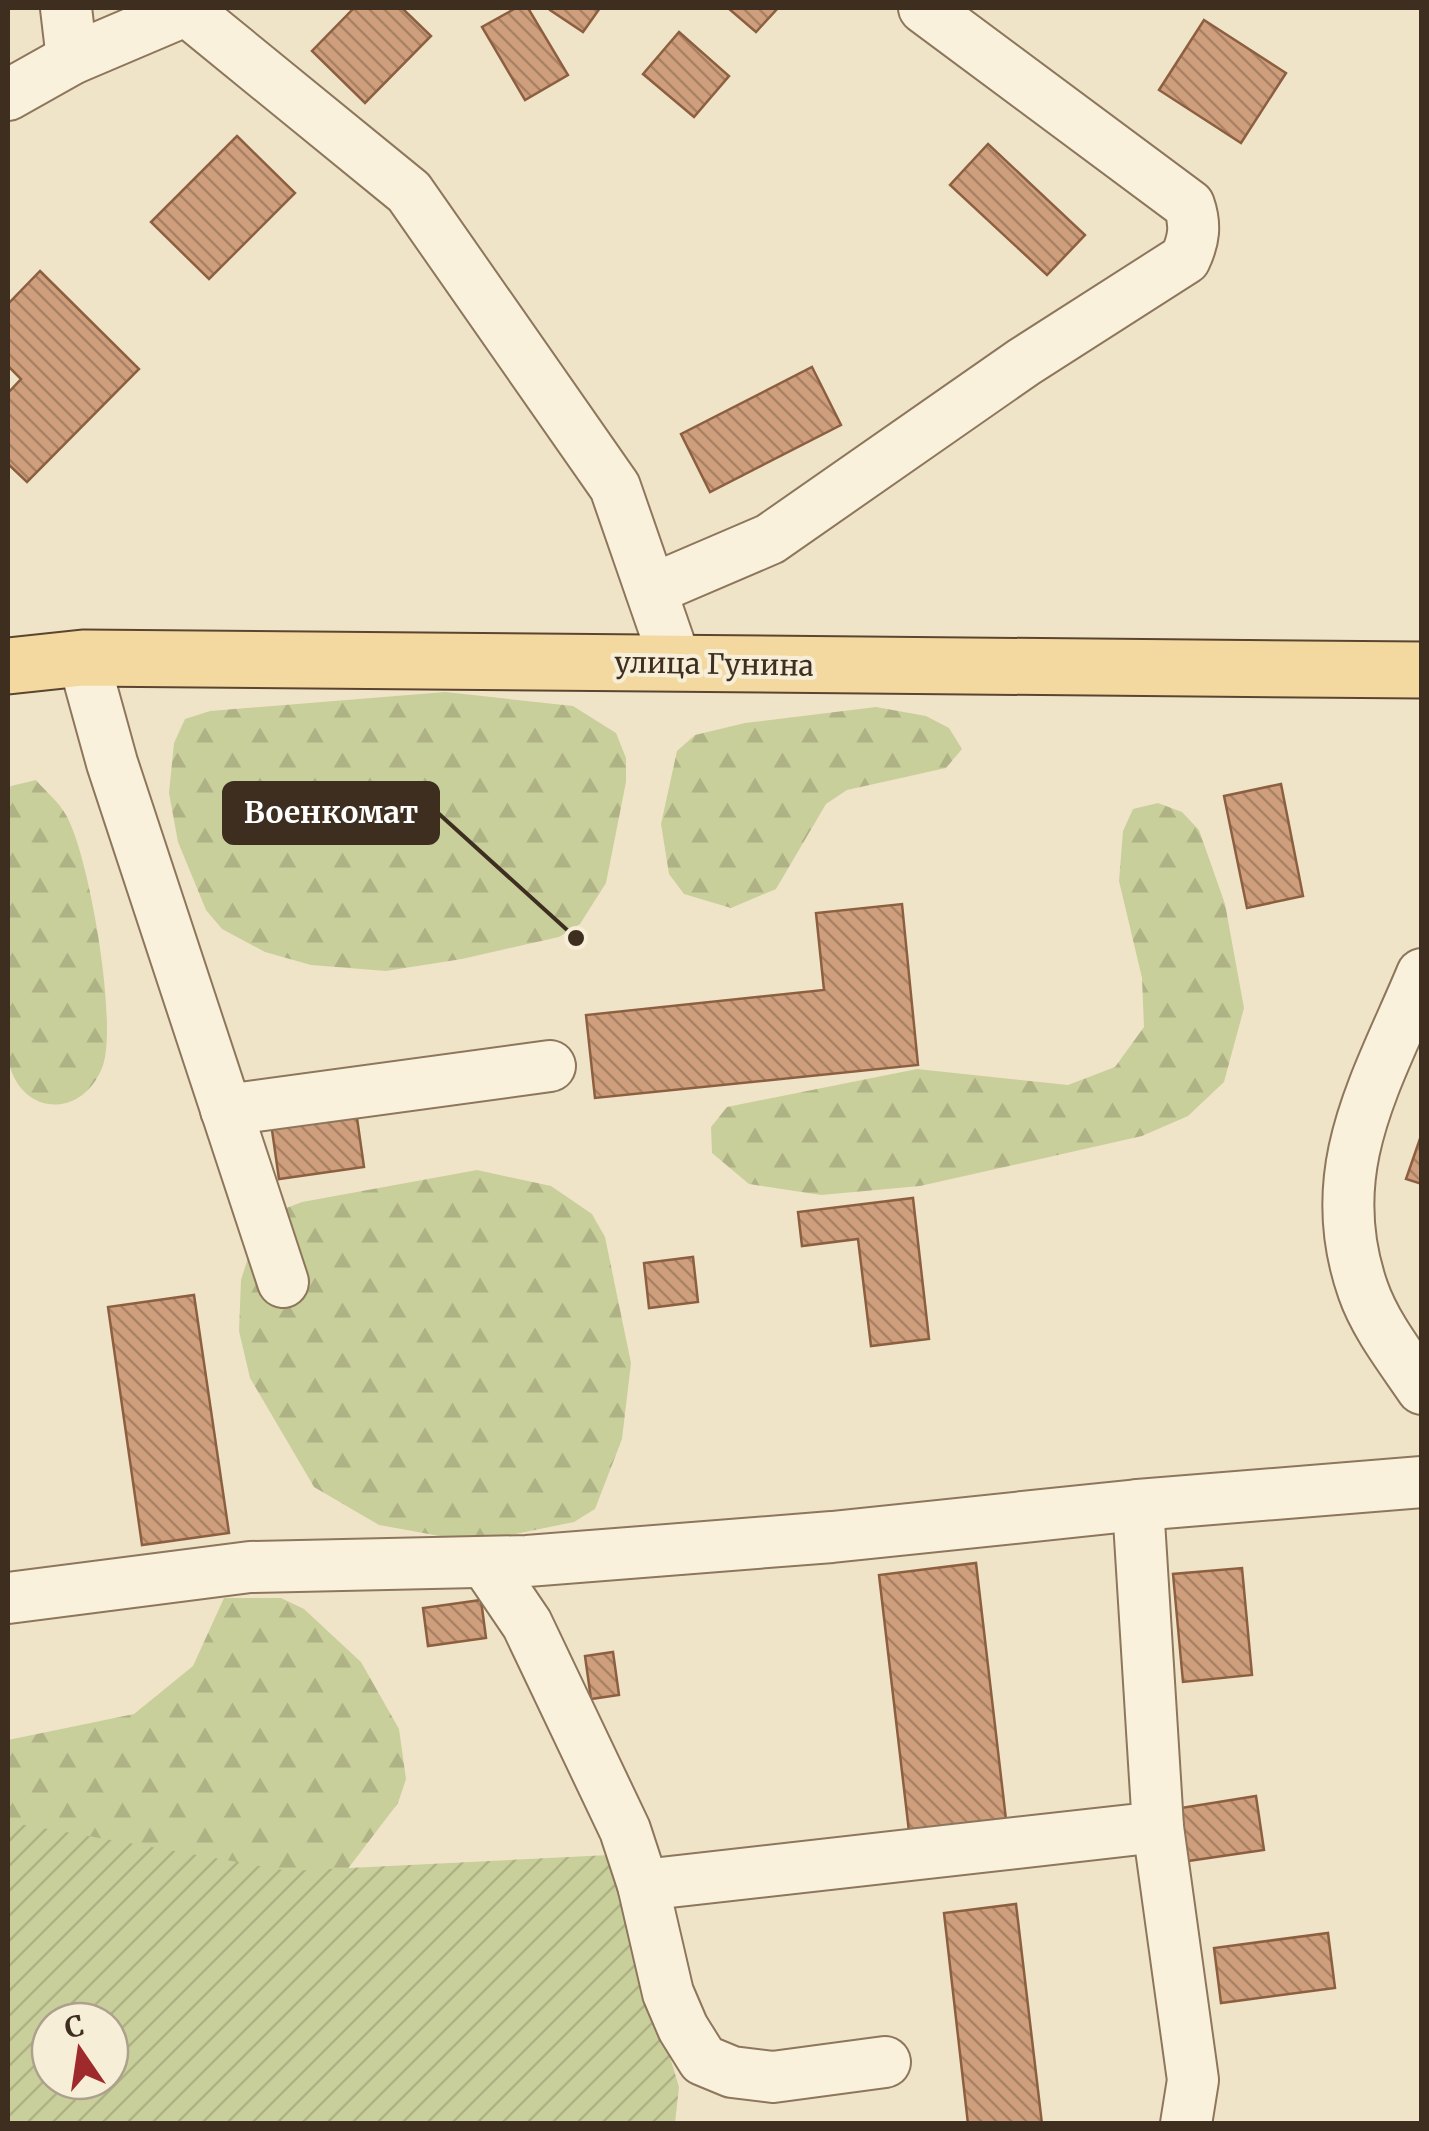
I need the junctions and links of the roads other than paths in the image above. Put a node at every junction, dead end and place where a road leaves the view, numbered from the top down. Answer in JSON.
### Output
{"nodes":[{"id":1,"x":66,"y":8,"type":"edge"},
{"id":2,"x":924,"y":8,"type":"edge"},
{"id":3,"x":189,"y":9,"type":"edge"},
{"id":4,"x":72,"y":59,"type":"junction"},
{"id":5,"x":8,"y":95,"type":"edge"},
{"id":6,"x":651,"y":590,"type":"junction"},
{"id":7,"x":83,"y":658,"type":"junction"},
{"id":8,"x":676,"y":663,"type":"junction"},
{"id":9,"x":8,"y":666,"type":"edge"},
{"id":10,"x":1422,"y":670,"type":"edge"},
{"id":11,"x":1422,"y":974,"type":"edge"},
{"id":12,"x":550,"y":1066,"type":"dead end"},
{"id":13,"x":226,"y":1110,"type":"junction"},
{"id":14,"x":283,"y":1282,"type":"dead end"},
{"id":15,"x":1422,"y":1389,"type":"edge"},
{"id":16,"x":1422,"y":1482,"type":"edge"},
{"id":17,"x":1138,"y":1506,"type":"junction"},
{"id":18,"x":485,"y":1562,"type":"junction"},
{"id":19,"x":8,"y":1598,"type":"edge"},
{"id":20,"x":1158,"y":1827,"type":"junction"},
{"id":21,"x":644,"y":1885,"type":"junction"},
{"id":22,"x":885,"y":2062,"type":"dead end"},
{"id":23,"x":1186,"y":2124,"type":"edge"}],
"edges":[{"from":1,"to":4,"type":"street"},
{"from":2,"to":6,"type":"street"},
{"from":3,"to":4,"type":"street"},
{"from":3,"to":6,"type":"street"},
{"from":4,"to":5,"type":"street"},
{"from":6,"to":8,"type":"street"},
{"from":7,"to":8,"type":"main road","name":"улица Гунина"},
{"from":7,"to":9,"type":"main road","name":"улица Гунина"},
{"from":7,"to":13,"type":"street"},
{"from":8,"to":10,"type":"main road","name":"улица Гунина"},
{"from":11,"to":15,"type":"street"},
{"from":12,"to":13,"type":"street"},
{"from":13,"to":14,"type":"street"},
{"from":16,"to":17,"type":"street"},
{"from":17,"to":18,"type":"street"},
{"from":17,"to":20,"type":"street"},
{"from":18,"to":19,"type":"street"},
{"from":18,"to":21,"type":"street"},
{"from":20,"to":21,"type":"street"},
{"from":20,"to":23,"type":"street"},
{"from":21,"to":22,"type":"street"}]}
